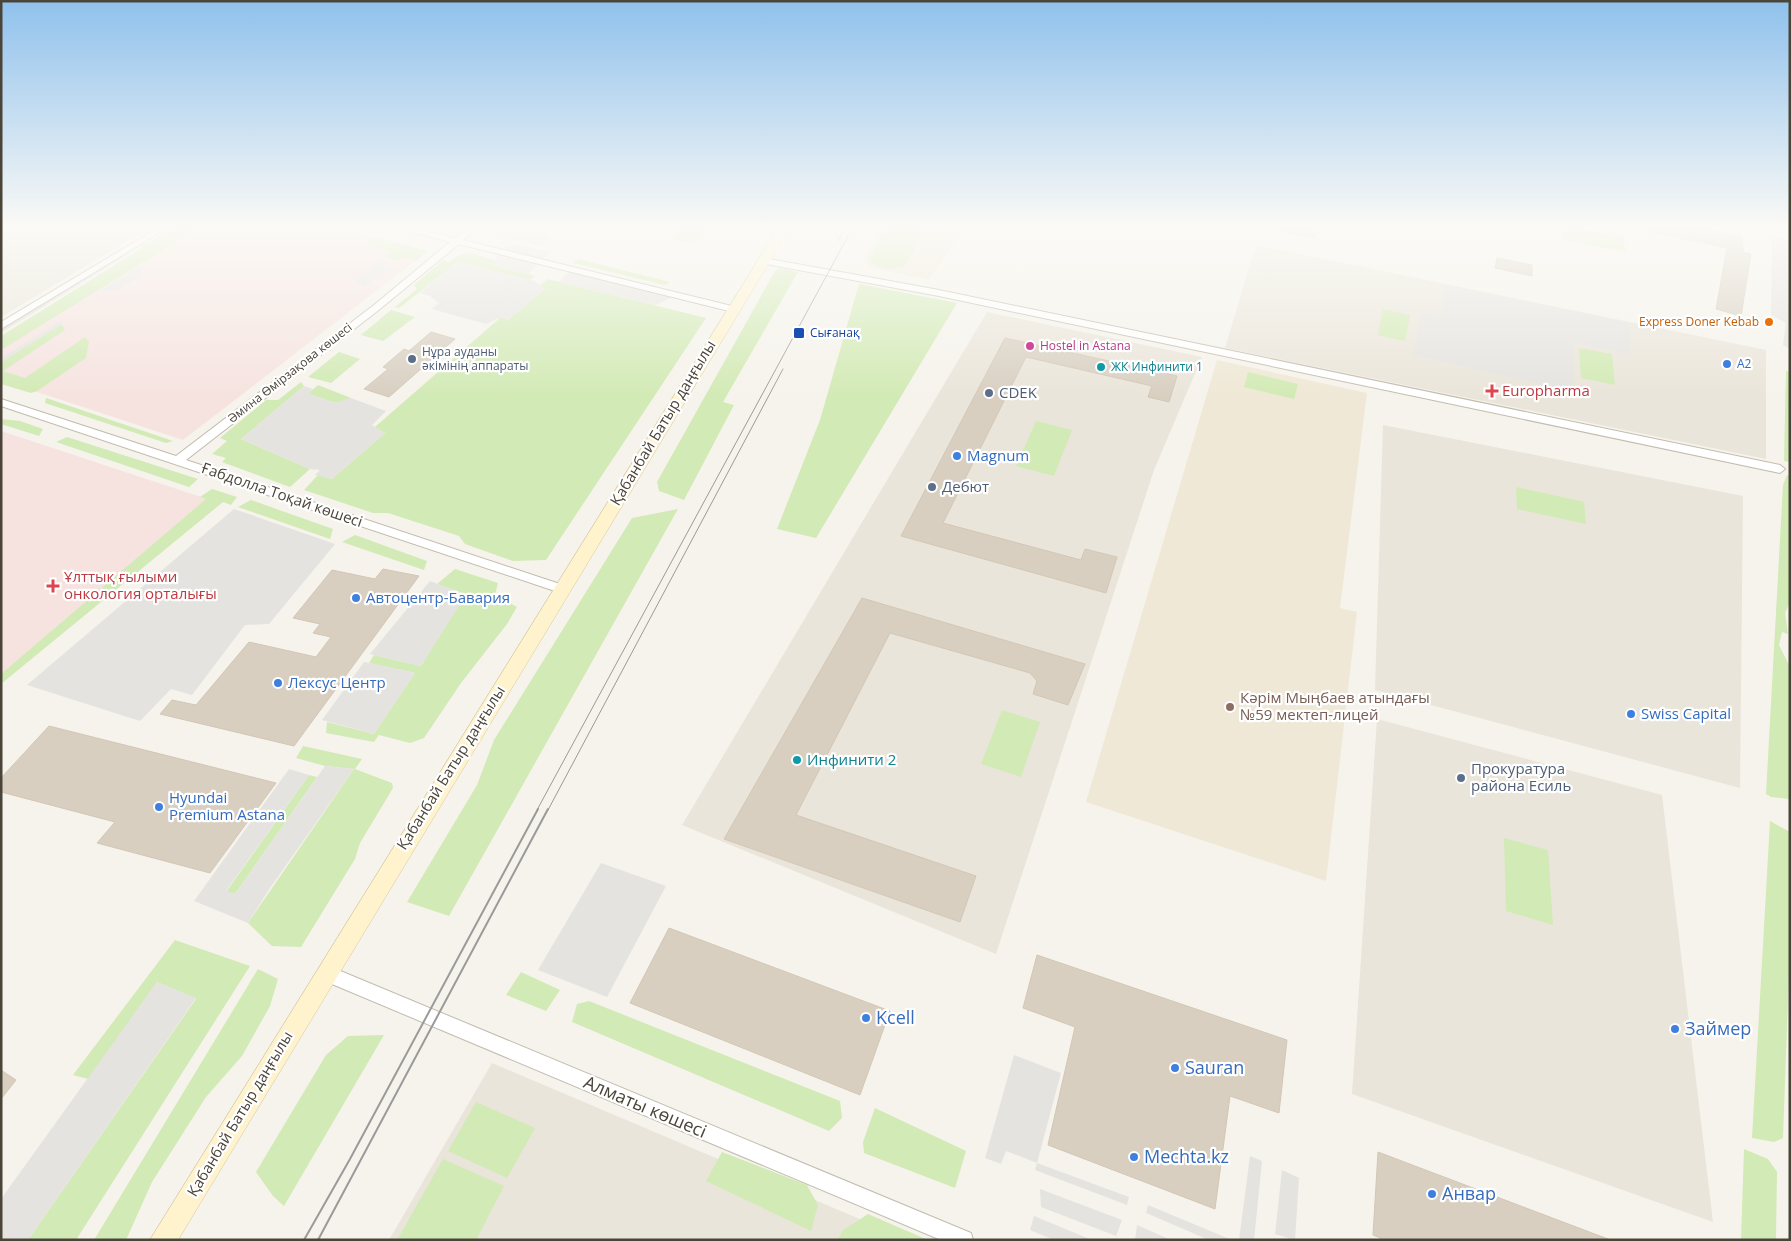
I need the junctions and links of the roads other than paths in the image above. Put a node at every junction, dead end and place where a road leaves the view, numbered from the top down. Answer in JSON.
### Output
{"nodes":[{"id":1,"x":72,"y":283,"type":"edge"},
{"id":2,"x":405,"y":283,"type":"edge"},
{"id":3,"x":646,"y":283,"type":"edge"},
{"id":4,"x":745,"y":283,"type":"edge"},
{"id":5,"x":750,"y":283,"type":"edge"},
{"id":6,"x":888,"y":283,"type":"edge"},
{"id":7,"x":737,"y":303,"type":"junction"},
{"id":8,"x":1,"y":326,"type":"edge"},
{"id":9,"x":1,"y":402,"type":"edge"},
{"id":10,"x":178,"y":460,"type":"junction"},
{"id":11,"x":1780,"y":469,"type":"dead end"},
{"id":12,"x":562,"y":589,"type":"junction"},
{"id":13,"x":326,"y":974,"type":"junction"},
{"id":14,"x":163,"y":1240,"type":"edge"},
{"id":15,"x":964,"y":1240,"type":"edge"}],
"edges":[{"from":1,"to":8,"type":"street"},
{"from":2,"to":10,"type":"street","name":"Әмина Өмірзақова көшесі"},
{"from":3,"to":7,"type":"street"},
{"from":4,"to":7,"type":"main road","name":"Қабанбай Батыр даңғылы"},
{"from":5,"to":7,"type":"main road","name":"Қабанбай Батыр даңғылы"},
{"from":6,"to":11,"type":"street"},
{"from":7,"to":12,"type":"main road","name":"Қабанбай Батыр даңғылы"},
{"from":9,"to":10,"type":"street","name":"Ғабдолла Тоқай көшесі"},
{"from":10,"to":12,"type":"street","name":"Ғабдолла Тоқай көшесі"},
{"from":12,"to":13,"type":"main road","name":"Қабанбай Батыр даңғылы"},
{"from":13,"to":14,"type":"main road","name":"Қабанбай Батыр даңғылы"},
{"from":13,"to":15,"type":"street","name":"Алматы көшесі"}]}
